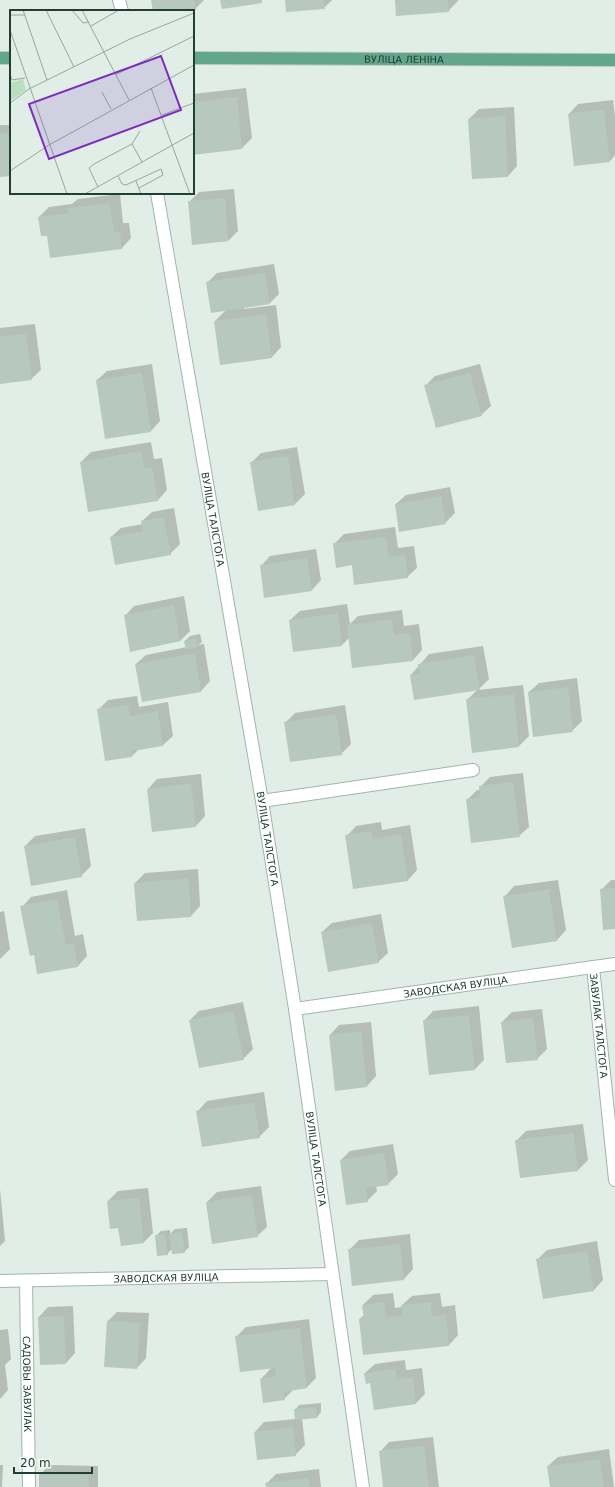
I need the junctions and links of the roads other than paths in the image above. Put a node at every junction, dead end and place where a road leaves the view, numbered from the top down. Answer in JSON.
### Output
{"nodes":[{"id":1,"x":119,"y":0,"type":"edge"},
{"id":2,"x":122,"y":10,"type":"edge"},
{"id":3,"x":194,"y":58,"type":"edge"},
{"id":4,"x":615,"y":60,"type":"edge"},
{"id":5,"x":157,"y":194,"type":"edge"},
{"id":6,"x":473,"y":770,"type":"dead end"},
{"id":7,"x":262,"y":801,"type":"junction"},
{"id":8,"x":615,"y":964,"type":"edge"},
{"id":9,"x":593,"y":967,"type":"junction"},
{"id":10,"x":295,"y":1009,"type":"junction"},
{"id":11,"x":615,"y":1180,"type":"edge"},
{"id":12,"x":332,"y":1274,"type":"junction"},
{"id":13,"x":0,"y":1281,"type":"edge"},
{"id":14,"x":26,"y":1281,"type":"junction"},
{"id":15,"x":29,"y":1487,"type":"edge"},
{"id":16,"x":363,"y":1487,"type":"edge"}],
"edges":[{"from":1,"to":2,"type":"street"},
{"from":3,"to":4,"type":"main road","name":"ВУЛІЦА ЛЕНІНА"},
{"from":5,"to":7,"type":"street","name":"ВУЛІЦА ТАЛСТОГА"},
{"from":6,"to":7,"type":"street"},
{"from":7,"to":10,"type":"street","name":"ВУЛІЦА ТАЛСТОГА"},
{"from":8,"to":9,"type":"street","name":"ЗАВОДСКАЯ ВУЛІЦА"},
{"from":9,"to":10,"type":"street","name":"ЗАВОДСКАЯ ВУЛІЦА"},
{"from":9,"to":11,"type":"street","name":"ЗАВУЛАК ТАЛСТОГА"},
{"from":10,"to":12,"type":"street","name":"ВУЛІЦА ТАЛСТОГА"},
{"from":12,"to":14,"type":"street","name":"ЗАВОДСКАЯ ВУЛІЦА"},
{"from":12,"to":16,"type":"street","name":"ВУЛІЦА ТАЛСТОГА"},
{"from":13,"to":14,"type":"street","name":"ЗАВОДСКАЯ ВУЛІЦА"},
{"from":14,"to":15,"type":"street","name":"САДОВЫ ЗАВУЛАК"}]}
